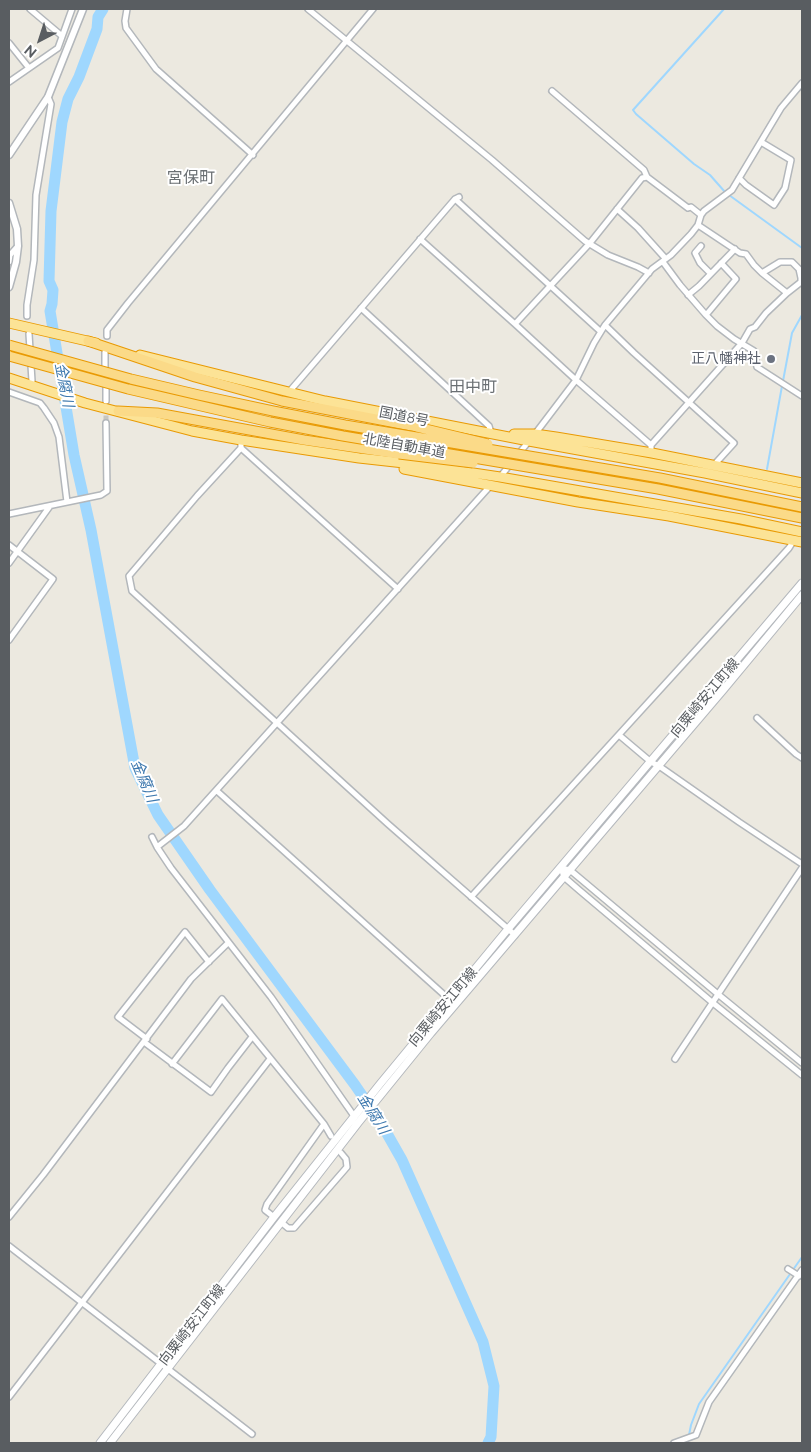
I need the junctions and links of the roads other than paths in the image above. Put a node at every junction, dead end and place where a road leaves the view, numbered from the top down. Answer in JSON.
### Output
{"nodes":[{"id":1,"x":30,"y":9,"type":"edge"},
{"id":2,"x":72,"y":9,"type":"edge"},
{"id":3,"x":83,"y":9,"type":"edge"},
{"id":4,"x":128,"y":9,"type":"edge"},
{"id":5,"x":308,"y":9,"type":"edge"},
{"id":6,"x":374,"y":9,"type":"edge"},
{"id":7,"x":62,"y":36,"type":"junction"},
{"id":8,"x":346,"y":41,"type":"junction"},
{"id":9,"x":9,"y":44,"type":"edge"},
{"id":10,"x":30,"y":68,"type":"junction"},
{"id":11,"x":9,"y":82,"type":"edge"},
{"id":12,"x":802,"y":83,"type":"edge"},
{"id":13,"x":552,"y":90,"type":"dead end"},
{"id":14,"x":48,"y":97,"type":"junction"},
{"id":15,"x":760,"y":142,"type":"junction"},
{"id":16,"x":9,"y":155,"type":"edge"},
{"id":17,"x":253,"y":155,"type":"junction"},
{"id":18,"x":647,"y":176,"type":"junction"},
{"id":19,"x":739,"y":178,"type":"junction"},
{"id":20,"x":9,"y":203,"type":"edge"},
{"id":21,"x":617,"y":209,"type":"junction"},
{"id":22,"x":701,"y":215,"type":"junction"},
{"id":23,"x":698,"y":225,"type":"junction"},
{"id":24,"x":420,"y":239,"type":"junction"},
{"id":25,"x":590,"y":243,"type":"junction"},
{"id":26,"x":18,"y":246,"type":"junction"},
{"id":27,"x":701,"y":246,"type":"dead end"},
{"id":28,"x":735,"y":249,"type":"junction"},
{"id":29,"x":9,"y":262,"type":"edge"},
{"id":30,"x":663,"y":262,"type":"junction"},
{"id":31,"x":721,"y":262,"type":"junction"},
{"id":32,"x":649,"y":273,"type":"junction"},
{"id":33,"x":710,"y":273,"type":"junction"},
{"id":34,"x":762,"y":273,"type":"junction"},
{"id":35,"x":550,"y":285,"type":"junction"},
{"id":36,"x":9,"y":287,"type":"edge"},
{"id":37,"x":787,"y":293,"type":"junction"},
{"id":38,"x":688,"y":295,"type":"junction"},
{"id":39,"x":361,"y":308,"type":"junction"},
{"id":40,"x":706,"y":315,"type":"junction"},
{"id":41,"x":27,"y":316,"type":"dead end"},
{"id":42,"x":9,"y":323,"type":"edge"},
{"id":43,"x":515,"y":324,"type":"junction"},
{"id":44,"x":605,"y":325,"type":"junction"},
{"id":45,"x":600,"y":331,"type":"junction"},
{"id":46,"x":29,"y":334,"type":"dead end"},
{"id":47,"x":107,"y":336,"type":"dead end"},
{"id":48,"x":86,"y":341,"type":"junction"},
{"id":49,"x":742,"y":343,"type":"junction"},
{"id":50,"x":9,"y":345,"type":"edge"},
{"id":51,"x":105,"y":352,"type":"dead end"},
{"id":52,"x":9,"y":356,"type":"edge"},
{"id":53,"x":9,"y":378,"type":"edge"},
{"id":54,"x":576,"y":380,"type":"junction"},
{"id":55,"x":32,"y":382,"type":"dead end"},
{"id":56,"x":9,"y":392,"type":"edge"},
{"id":57,"x":289,"y":392,"type":"junction"},
{"id":58,"x":802,"y":396,"type":"edge"},
{"id":59,"x":106,"y":401,"type":"tunnel mouth"},
{"id":60,"x":690,"y":402,"type":"junction"},
{"id":61,"x":118,"y":411,"type":"junction"},
{"id":62,"x":106,"y":423,"type":"tunnel mouth"},
{"id":63,"x":491,"y":433,"type":"junction"},
{"id":64,"x":532,"y":438,"type":"junction"},
{"id":65,"x":241,"y":444,"type":"junction"},
{"id":66,"x":651,"y":449,"type":"junction"},
{"id":67,"x":359,"y":458,"type":"junction"},
{"id":68,"x":714,"y":465,"type":"junction"},
{"id":69,"x":613,"y":470,"type":"junction"},
{"id":70,"x":578,"y":476,"type":"junction"},
{"id":71,"x":500,"y":477,"type":"junction"},
{"id":72,"x":802,"y":483,"type":"edge"},
{"id":73,"x":491,"y":485,"type":"junction"},
{"id":74,"x":802,"y":493,"type":"edge"},
{"id":75,"x":69,"y":501,"type":"junction"},
{"id":76,"x":50,"y":506,"type":"junction"},
{"id":77,"x":802,"y":507,"type":"edge"},
{"id":78,"x":9,"y":514,"type":"edge"},
{"id":79,"x":802,"y":518,"type":"edge"},
{"id":80,"x":802,"y":532,"type":"edge"},
{"id":81,"x":798,"y":541,"type":"edge"},
{"id":82,"x":9,"y":545,"type":"edge"},
{"id":83,"x":17,"y":552,"type":"junction"},
{"id":84,"x":9,"y":563,"type":"edge"},
{"id":85,"x":802,"y":583,"type":"edge"},
{"id":86,"x":398,"y":589,"type":"junction"},
{"id":87,"x":802,"y":595,"type":"edge"},
{"id":88,"x":9,"y":640,"type":"edge"},
{"id":89,"x":757,"y":718,"type":"dead end"},
{"id":90,"x":278,"y":723,"type":"junction"},
{"id":91,"x":619,"y":735,"type":"junction"},
{"id":92,"x":802,"y":758,"type":"edge"},
{"id":93,"x":651,"y":762,"type":"junction"},
{"id":94,"x":659,"y":766,"type":"junction"},
{"id":95,"x":217,"y":791,"type":"junction"},
{"id":96,"x":152,"y":837,"type":"dead end"},
{"id":97,"x":158,"y":846,"type":"junction"},
{"id":98,"x":802,"y":864,"type":"edge"},
{"id":99,"x":560,"y":868,"type":"junction"},
{"id":100,"x":802,"y":868,"type":"edge"},
{"id":101,"x":570,"y":870,"type":"junction"},
{"id":102,"x":564,"y":877,"type":"junction"},
{"id":103,"x":471,"y":897,"type":"junction"},
{"id":104,"x":508,"y":929,"type":"junction"},
{"id":105,"x":515,"y":934,"type":"junction"},
{"id":106,"x":228,"y":942,"type":"junction"},
{"id":107,"x":209,"y":962,"type":"junction"},
{"id":108,"x":719,"y":995,"type":"junction"},
{"id":109,"x":453,"y":1002,"type":"junction"},
{"id":110,"x":713,"y":1003,"type":"junction"},
{"id":111,"x":252,"y":1037,"type":"junction"},
{"id":112,"x":146,"y":1041,"type":"junction"},
{"id":113,"x":270,"y":1059,"type":"junction"},
{"id":114,"x":675,"y":1060,"type":"dead end"},
{"id":115,"x":802,"y":1063,"type":"edge"},
{"id":116,"x":172,"y":1064,"type":"junction"},
{"id":117,"x":802,"y":1075,"type":"edge"},
{"id":118,"x":356,"y":1120,"type":"junction"},
{"id":119,"x":324,"y":1124,"type":"junction"},
{"id":120,"x":331,"y":1136,"type":"dead end"},
{"id":121,"x":341,"y":1153,"type":"dead end"},
{"id":122,"x":274,"y":1217,"type":"junction"},
{"id":123,"x":9,"y":1218,"type":"edge"},
{"id":124,"x":281,"y":1222,"type":"junction"},
{"id":125,"x":9,"y":1246,"type":"edge"},
{"id":126,"x":788,"y":1270,"type":"dead end"},
{"id":127,"x":799,"y":1274,"type":"edge"},
{"id":128,"x":82,"y":1302,"type":"junction"},
{"id":129,"x":162,"y":1363,"type":"junction"},
{"id":130,"x":168,"y":1369,"type":"junction"},
{"id":131,"x":9,"y":1397,"type":"edge"},
{"id":132,"x":252,"y":1434,"type":"dead end"},
{"id":133,"x":100,"y":1443,"type":"edge"},
{"id":134,"x":110,"y":1443,"type":"edge"},
{"id":135,"x":674,"y":1443,"type":"edge"}],
"edges":[{"from":1,"to":7,"type":"street"},
{"from":2,"to":7,"type":"street"},
{"from":3,"to":14,"type":"street"},
{"from":4,"to":17,"type":"street"},
{"from":5,"to":8,"type":"street"},
{"from":6,"to":8,"type":"street"},
{"from":7,"to":10,"type":"street"},
{"from":8,"to":17,"type":"street"},
{"from":8,"to":25,"type":"street"},
{"from":9,"to":10,"type":"street"},
{"from":10,"to":11,"type":"street"},
{"from":12,"to":15,"type":"street"},
{"from":13,"to":18,"type":"street"},
{"from":14,"to":16,"type":"street"},
{"from":14,"to":41,"type":"street"},
{"from":15,"to":19,"type":"street"},
{"from":15,"to":19,"type":"street"},
{"from":17,"to":47,"type":"street"},
{"from":18,"to":21,"type":"street"},
{"from":18,"to":22,"type":"street"},
{"from":19,"to":22,"type":"street"},
{"from":20,"to":26,"type":"street"},
{"from":21,"to":25,"type":"street"},
{"from":21,"to":30,"type":"street"},
{"from":22,"to":23,"type":"street"},
{"from":23,"to":28,"type":"street"},
{"from":23,"to":30,"type":"street"},
{"from":24,"to":35,"type":"street"},
{"from":24,"to":39,"type":"street"},
{"from":24,"to":43,"type":"street"},
{"from":25,"to":32,"type":"street"},
{"from":25,"to":35,"type":"street"},
{"from":26,"to":29,"type":"street"},
{"from":26,"to":36,"type":"street"},
{"from":27,"to":33,"type":"street"},
{"from":28,"to":31,"type":"street"},
{"from":28,"to":34,"type":"street"},
{"from":30,"to":32,"type":"street"},
{"from":30,"to":38,"type":"street"},
{"from":31,"to":33,"type":"street"},
{"from":31,"to":40,"type":"street"},
{"from":32,"to":44,"type":"street"},
{"from":33,"to":38,"type":"street"},
{"from":34,"to":37,"type":"street"},
{"from":34,"to":37,"type":"street"},
{"from":35,"to":43,"type":"street"},
{"from":35,"to":45,"type":"street"},
{"from":37,"to":49,"type":"street"},
{"from":38,"to":40,"type":"street"},
{"from":39,"to":57,"type":"street"},
{"from":39,"to":63,"type":"street"},
{"from":40,"to":49,"type":"street"},
{"from":42,"to":48,"type":"highway","name":"国道8号"},
{"from":43,"to":54,"type":"street"},
{"from":44,"to":45,"type":"street"},
{"from":44,"to":60,"type":"street"},
{"from":45,"to":54,"type":"street"},
{"from":46,"to":55,"type":"street"},
{"from":48,"to":57,"type":"highway","name":"国道8号"},
{"from":48,"to":69,"type":"highway","bridge":true},
{"from":49,"to":58,"type":"street"},
{"from":49,"to":60,"type":"street"},
{"from":50,"to":69,"type":"highway","name":"北陸自動車道","bridge":true},
{"from":51,"to":59,"type":"street"},
{"from":52,"to":70,"type":"highway","name":"北陸自動車道","bridge":true},
{"from":53,"to":61,"type":"highway"},
{"from":54,"to":64,"type":"street"},
{"from":54,"to":66,"type":"street"},
{"from":56,"to":75,"type":"street"},
{"from":57,"to":63,"type":"highway","name":"国道8号"},
{"from":60,"to":66,"type":"street"},
{"from":60,"to":68,"type":"street"},
{"from":61,"to":65,"type":"highway"},
{"from":61,"to":70,"type":"highway","bridge":true},
{"from":62,"to":75,"type":"street"},
{"from":63,"to":64,"type":"highway","name":"国道8号"},
{"from":64,"to":66,"type":"highway"},
{"from":64,"to":71,"type":"street"},
{"from":64,"to":74,"type":"highway"},
{"from":65,"to":67,"type":"highway"},
{"from":65,"to":86,"type":"street"},
{"from":65,"to":90,"type":"street"},
{"from":66,"to":68,"type":"highway"},
{"from":67,"to":71,"type":"highway"},
{"from":67,"to":73,"type":"highway"},
{"from":68,"to":72,"type":"highway"},
{"from":69,"to":77,"type":"highway","name":"北陸自動車道","bridge":true},
{"from":70,"to":79,"type":"highway","name":"北陸自動車道","bridge":true},
{"from":71,"to":80,"type":"highway"},
{"from":73,"to":81,"type":"highway"},
{"from":73,"to":86,"type":"street"},
{"from":75,"to":76,"type":"street"},
{"from":76,"to":78,"type":"street"},
{"from":76,"to":83,"type":"street"},
{"from":81,"to":91,"type":"street"},
{"from":82,"to":83,"type":"street"},
{"from":83,"to":84,"type":"street"},
{"from":83,"to":88,"type":"street"},
{"from":85,"to":93,"type":"main road","name":"向粟崎安江町線"},
{"from":86,"to":90,"type":"street"},
{"from":87,"to":94,"type":"main road","name":"向粟崎安江町線"},
{"from":89,"to":92,"type":"street"},
{"from":90,"to":95,"type":"street"},
{"from":90,"to":103,"type":"street"},
{"from":91,"to":93,"type":"street"},
{"from":91,"to":103,"type":"street"},
{"from":93,"to":94,"type":"street"},
{"from":93,"to":99,"type":"main road","name":"向粟崎安江町線"},
{"from":94,"to":98,"type":"street"},
{"from":94,"to":101,"type":"main road","name":"向粟崎安江町線"},
{"from":95,"to":97,"type":"street"},
{"from":95,"to":109,"type":"street"},
{"from":96,"to":97,"type":"street"},
{"from":97,"to":106,"type":"street"},
{"from":99,"to":101,"type":"street"},
{"from":99,"to":102,"type":"street"},
{"from":99,"to":104,"type":"main road","name":"向粟崎安江町線"},
{"from":100,"to":108,"type":"street"},
{"from":101,"to":102,"type":"main road","name":"向粟崎安江町線"},
{"from":101,"to":108,"type":"street"},
{"from":102,"to":105,"type":"main road","name":"向粟崎安江町線"},
{"from":102,"to":110,"type":"street"},
{"from":103,"to":104,"type":"street"},
{"from":104,"to":105,"type":"street"},
{"from":104,"to":109,"type":"main road","name":"向粟崎安江町線"},
{"from":105,"to":109,"type":"main road","name":"向粟崎安江町線"},
{"from":106,"to":107,"type":"street"},
{"from":106,"to":118,"type":"street"},
{"from":107,"to":112,"type":"street"},
{"from":107,"to":112,"type":"street"},
{"from":108,"to":110,"type":"street"},
{"from":108,"to":115,"type":"street"},
{"from":109,"to":118,"type":"main road","name":"向粟崎安江町線"},
{"from":110,"to":114,"type":"street"},
{"from":110,"to":117,"type":"street"},
{"from":111,"to":113,"type":"street"},
{"from":111,"to":116,"type":"street"},
{"from":111,"to":116,"type":"street"},
{"from":112,"to":116,"type":"street"},
{"from":112,"to":123,"type":"street"},
{"from":113,"to":119,"type":"street"},
{"from":113,"to":128,"type":"street"},
{"from":118,"to":122,"type":"main road","name":"向粟崎安江町線"},
{"from":118,"to":124,"type":"main road","name":"向粟崎安江町線"},
{"from":119,"to":120,"type":"street"},
{"from":119,"to":122,"type":"street"},
{"from":121,"to":124,"type":"street"},
{"from":122,"to":129,"type":"main road","name":"向粟崎安江町線"},
{"from":124,"to":130,"type":"main road","name":"向粟崎安江町線"},
{"from":125,"to":128,"type":"street"},
{"from":126,"to":127,"type":"street"},
{"from":127,"to":135,"type":"street"},
{"from":128,"to":129,"type":"street"},
{"from":128,"to":131,"type":"street"},
{"from":129,"to":130,"type":"street"},
{"from":129,"to":133,"type":"main road","name":"向粟崎安江町線"},
{"from":130,"to":132,"type":"street"},
{"from":130,"to":134,"type":"main road","name":"向粟崎安江町線"}]}
